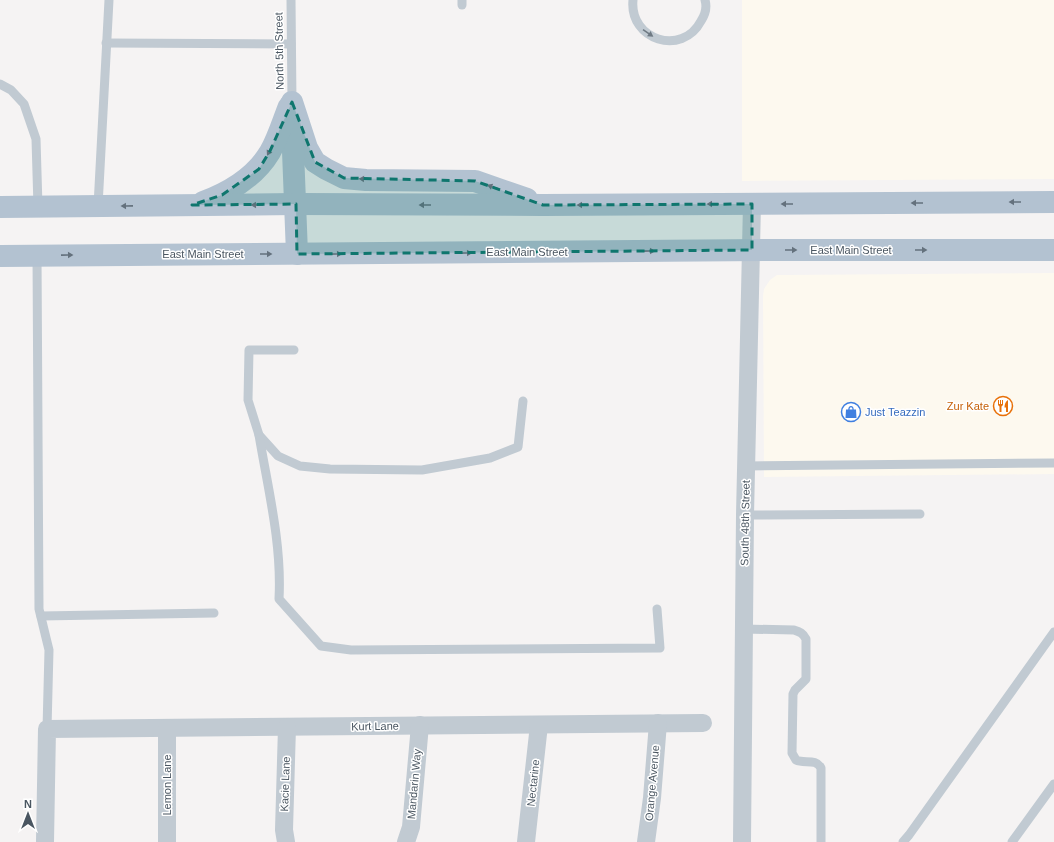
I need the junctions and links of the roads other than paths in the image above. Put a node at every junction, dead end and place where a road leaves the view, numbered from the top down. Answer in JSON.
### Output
{"nodes":[{"id":1,"x":108,"y":0,"type":"edge"},
{"id":2,"x":291,"y":0,"type":"edge"},
{"id":3,"x":633,"y":0,"type":"edge"},
{"id":4,"x":705,"y":0,"type":"edge"},
{"id":5,"x":106,"y":43,"type":"junction"},
{"id":6,"x":291,"y":44,"type":"junction"},
{"id":7,"x":0,"y":84,"type":"edge"},
{"id":8,"x":292,"y":102,"type":"junction"},
{"id":9,"x":1054,"y":202,"type":"edge"},
{"id":10,"x":296,"y":204,"type":"junction"},
{"id":11,"x":752,"y":204,"type":"junction"},
{"id":12,"x":543,"y":205,"type":"junction"},
{"id":13,"x":98,"y":206,"type":"junction"},
{"id":14,"x":192,"y":206,"type":"junction"},
{"id":15,"x":0,"y":207,"type":"edge"},
{"id":16,"x":38,"y":207,"type":"junction"},
{"id":17,"x":752,"y":250,"type":"junction"},
{"id":18,"x":1054,"y":250,"type":"edge"},
{"id":19,"x":297,"y":254,"type":"junction"},
{"id":20,"x":38,"y":255,"type":"junction"},
{"id":21,"x":0,"y":256,"type":"edge"},
{"id":22,"x":294,"y":350,"type":"dead end"},
{"id":23,"x":523,"y":401,"type":"dead end"},
{"id":24,"x":259,"y":435,"type":"junction"},
{"id":25,"x":1054,"y":464,"type":"edge"},
{"id":26,"x":746,"y":466,"type":"junction"},
{"id":27,"x":920,"y":514,"type":"dead end"},
{"id":28,"x":745,"y":515,"type":"junction"},
{"id":29,"x":657,"y":609,"type":"dead end"},
{"id":30,"x":214,"y":613,"type":"dead end"},
{"id":31,"x":41,"y":616,"type":"junction"},
{"id":32,"x":744,"y":629,"type":"junction"},
{"id":33,"x":1054,"y":632,"type":"edge"},
{"id":34,"x":658,"y":723,"type":"junction"},
{"id":35,"x":704,"y":723,"type":"dead end"},
{"id":36,"x":539,"y":724,"type":"junction"},
{"id":37,"x":420,"y":725,"type":"junction"},
{"id":38,"x":287,"y":726,"type":"junction"},
{"id":39,"x":47,"y":728,"type":"junction"},
{"id":40,"x":167,"y":728,"type":"junction"},
{"id":41,"x":1054,"y":784,"type":"edge"},
{"id":42,"x":45,"y":842,"type":"edge"},
{"id":43,"x":167,"y":842,"type":"edge"},
{"id":44,"x":286,"y":842,"type":"edge"},
{"id":45,"x":406,"y":842,"type":"edge"},
{"id":46,"x":526,"y":842,"type":"edge"},
{"id":47,"x":646,"y":842,"type":"edge"},
{"id":48,"x":742,"y":842,"type":"edge"},
{"id":49,"x":821,"y":842,"type":"edge"},
{"id":50,"x":903,"y":842,"type":"edge"},
{"id":51,"x":1012,"y":842,"type":"edge"}],
"edges":[{"from":1,"to":5,"type":"lane"},
{"from":2,"to":6,"type":"lane","name":"North 5th Street"},
{"from":3,"to":4,"type":"lane","one_way":true},
{"from":5,"to":6,"type":"lane"},
{"from":5,"to":13,"type":"lane"},
{"from":6,"to":8,"type":"lane","name":"North 5th Street"},
{"from":7,"to":16,"type":"lane"},
{"from":8,"to":10,"type":"main road"},
{"from":12,"to":8,"type":"main road","one_way":true},
{"from":8,"to":14,"type":"main road","one_way":true},
{"from":9,"to":11,"type":"main road","one_way":true},
{"from":12,"to":10,"type":"main road","one_way":true},
{"from":10,"to":14,"type":"main road","one_way":true},
{"from":10,"to":19,"type":"main road"},
{"from":11,"to":12,"type":"main road","one_way":true},
{"from":11,"to":17,"type":"street","name":"South 48th Street"},
{"from":14,"to":13,"type":"main road","one_way":true},
{"from":13,"to":16,"type":"main road"},
{"from":15,"to":16,"type":"main road"},
{"from":17,"to":18,"type":"main road","name":"East Main Street","one_way":true},
{"from":19,"to":17,"type":"main road","name":"East Main Street","one_way":true},
{"from":17,"to":26,"type":"street","name":"South 48th Street"},
{"from":20,"to":19,"type":"main road","name":"East Main Street","one_way":true},
{"from":20,"to":21,"type":"main road","name":"East Main Street"},
{"from":20,"to":31,"type":"lane"},
{"from":22,"to":24,"type":"lane"},
{"from":23,"to":24,"type":"lane"},
{"from":24,"to":29,"type":"lane"},
{"from":25,"to":26,"type":"lane"},
{"from":26,"to":28,"type":"street","name":"South 48th Street"},
{"from":27,"to":28,"type":"lane"},
{"from":28,"to":32,"type":"street","name":"South 48th Street"},
{"from":30,"to":31,"type":"lane"},
{"from":31,"to":39,"type":"lane"},
{"from":32,"to":48,"type":"street","name":"South 48th Street"},
{"from":32,"to":49,"type":"lane"},
{"from":33,"to":50,"type":"lane"},
{"from":34,"to":35,"type":"street","name":"Kurt Lane"},
{"from":34,"to":36,"type":"street","name":"Kurt Lane"},
{"from":34,"to":47,"type":"street","name":"Orange Avenue"},
{"from":36,"to":37,"type":"street","name":"Kurt Lane"},
{"from":36,"to":46,"type":"street","name":"Nectarine"},
{"from":37,"to":38,"type":"street","name":"Kurt Lane"},
{"from":37,"to":45,"type":"street","name":"Mandarin Way"},
{"from":38,"to":40,"type":"street","name":"Kurt Lane"},
{"from":38,"to":44,"type":"street","name":"Kacie Lane"},
{"from":39,"to":40,"type":"street","name":"Kurt Lane"},
{"from":39,"to":42,"type":"street"},
{"from":40,"to":43,"type":"street","name":"Lemon Lane"},
{"from":41,"to":51,"type":"lane"}]}
